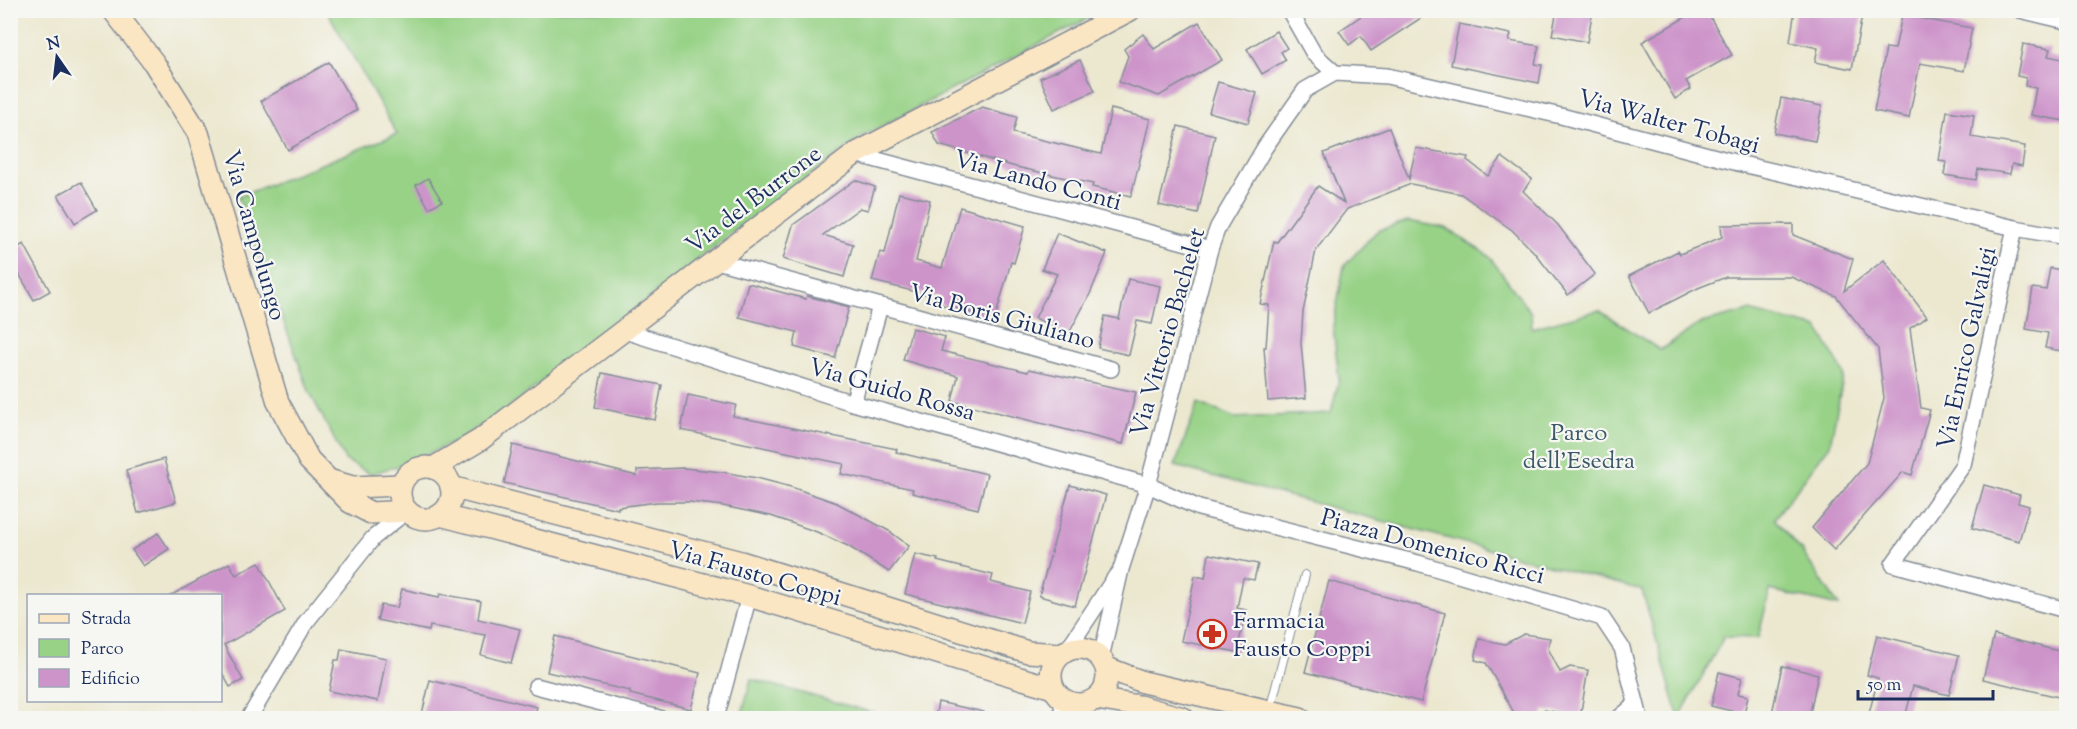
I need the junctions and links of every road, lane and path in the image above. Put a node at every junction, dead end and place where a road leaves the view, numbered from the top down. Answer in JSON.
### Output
{"nodes":[{"id":1,"x":113,"y":10,"type":"edge"},
{"id":2,"x":1130,"y":10,"type":"edge"},
{"id":3,"x":1289,"y":10,"type":"edge"},
{"id":4,"x":2020,"y":10,"type":"edge"},
{"id":5,"x":2067,"y":21,"type":"edge"},
{"id":6,"x":1335,"y":73,"type":"junction"},
{"id":7,"x":855,"y":153,"type":"junction"},
{"id":8,"x":2015,"y":228,"type":"junction"},
{"id":9,"x":2067,"y":237,"type":"edge"},
{"id":10,"x":1210,"y":249,"type":"junction"},
{"id":11,"x":713,"y":260,"type":"junction"},
{"id":12,"x":880,"y":306,"type":"junction"},
{"id":13,"x":625,"y":331,"type":"junction"},
{"id":14,"x":1111,"y":369,"type":"dead end"},
{"id":15,"x":853,"y":403,"type":"junction"},
{"id":16,"x":433,"y":468,"type":"junction"},
{"id":17,"x":332,"y":481,"type":"junction"},
{"id":18,"x":401,"y":485,"type":"junction"},
{"id":19,"x":1148,"y":485,"type":"junction"},
{"id":20,"x":451,"y":487,"type":"junction"},
{"id":21,"x":407,"y":511,"type":"junction"},
{"id":22,"x":440,"y":515,"type":"junction"},
{"id":23,"x":1121,"y":568,"type":"junction"},
{"id":24,"x":1305,"y":575,"type":"dead end"},
{"id":25,"x":749,"y":596,"type":"junction"},
{"id":26,"x":2067,"y":610,"type":"edge"},
{"id":27,"x":1064,"y":652,"type":"junction"},
{"id":28,"x":1104,"y":663,"type":"junction"},
{"id":29,"x":536,"y":686,"type":"dead end"},
{"id":30,"x":1059,"y":701,"type":"edge"},
{"id":31,"x":1086,"y":707,"type":"edge"},
{"id":32,"x":1638,"y":711,"type":"edge"},
{"id":33,"x":1270,"y":712,"type":"junction"},
{"id":34,"x":249,"y":718,"type":"edge"},
{"id":35,"x":660,"y":718,"type":"edge"},
{"id":36,"x":716,"y":718,"type":"edge"},
{"id":37,"x":1183,"y":718,"type":"edge"},
{"id":38,"x":1300,"y":718,"type":"edge"},
{"id":39,"x":1619,"y":718,"type":"edge"}],
"edges":[{"from":1,"to":17,"type":"street","name":"Via Campolungo"},
{"from":2,"to":7,"type":"street","name":"Via del Burrone"},
{"from":3,"to":6,"type":"street"},
{"from":4,"to":5,"type":"street"},
{"from":6,"to":8,"type":"street","name":"Via Walter Tobagi"},
{"from":6,"to":10,"type":"street","name":"Via Vittorio Bachelet"},
{"from":7,"to":10,"type":"street","name":"Via Lando Conti"},
{"from":7,"to":11,"type":"street","name":"Via del Burrone"},
{"from":8,"to":9,"type":"street","name":"Via Walter Tobagi"},
{"from":8,"to":26,"type":"street","name":"Via Enrico Galvaligi"},
{"from":10,"to":19,"type":"street","name":"Via Vittorio Bachelet"},
{"from":11,"to":12,"type":"street","name":"Via Boris Giuliano"},
{"from":11,"to":13,"type":"street","name":"Via del Burrone"},
{"from":12,"to":14,"type":"street","name":"Via Boris Giuliano"},
{"from":12,"to":15,"type":"street","name":"Via Boris Giuliano"},
{"from":13,"to":15,"type":"street","name":"Via Guido Rossa"},
{"from":13,"to":16,"type":"street","name":"Via del Burrone"},
{"from":15,"to":19,"type":"street","name":"Via Guido Rossa"},
{"from":16,"to":18,"type":"street"},
{"from":16,"to":20,"type":"street"},
{"from":17,"to":18,"type":"street"},
{"from":17,"to":21,"type":"street","name":"Via Campolungo"},
{"from":18,"to":21,"type":"street"},
{"from":19,"to":23,"type":"street","name":"Via Vittorio Bachelet"},
{"from":19,"to":32,"type":"street","name":"Piazza Domenico Ricci"},
{"from":20,"to":22,"type":"street"},
{"from":20,"to":27,"type":"street","name":"Via Fausto Coppi"},
{"from":21,"to":22,"type":"street"},
{"from":21,"to":34,"type":"street"},
{"from":22,"to":25,"type":"street","name":"Via Fausto Coppi"},
{"from":23,"to":27,"type":"street","name":"Via Vittorio Bachelet"},
{"from":23,"to":28,"type":"street","name":"Via Vittorio Bachelet"},
{"from":24,"to":33,"type":"lane"},
{"from":25,"to":30,"type":"street","name":"Via Fausto Coppi"},
{"from":25,"to":36,"type":"street"},
{"from":27,"to":28,"type":"street","name":"Via Fausto Coppi"},
{"from":27,"to":30,"type":"street"},
{"from":28,"to":31,"type":"street"},
{"from":28,"to":33,"type":"street","name":"Via Fausto Coppi"},
{"from":29,"to":35,"type":"street"},
{"from":30,"to":31,"type":"street","name":"Via Fausto Coppi"},
{"from":31,"to":37,"type":"street","name":"Via Fausto Coppi"},
{"from":32,"to":39,"type":"street"},
{"from":33,"to":38,"type":"street","name":"Via Fausto Coppi"}]}
